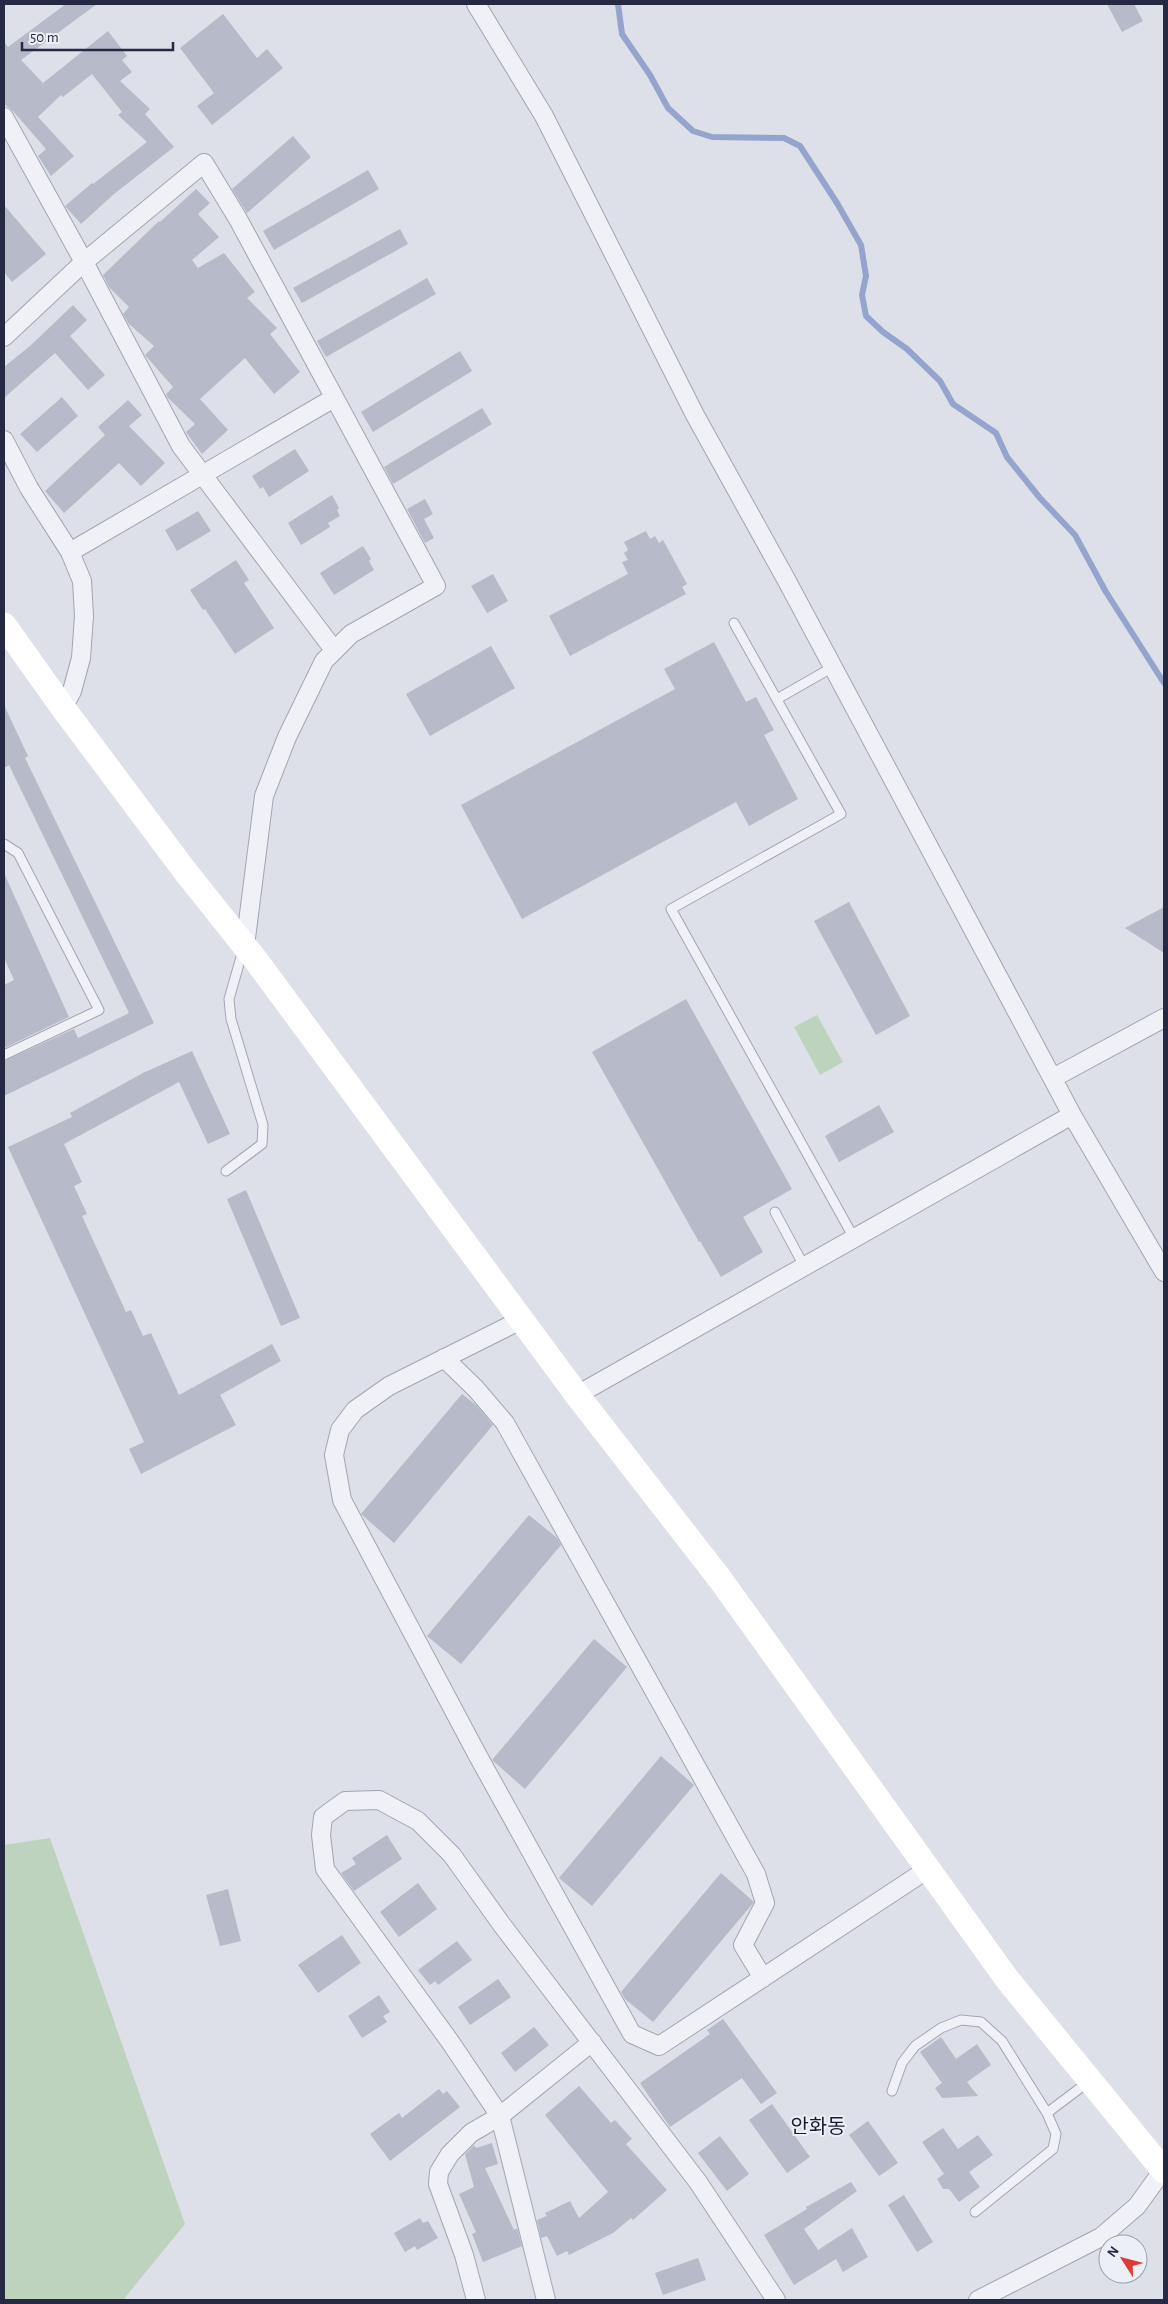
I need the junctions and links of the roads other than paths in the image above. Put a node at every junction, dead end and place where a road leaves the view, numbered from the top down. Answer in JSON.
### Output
{"nodes":[{"id":1,"x":476,"y":4,"type":"edge"},
{"id":2,"x":4,"y":117,"type":"edge"},
{"id":3,"x":84,"y":262,"type":"junction"},
{"id":4,"x":4,"y":337,"type":"edge"},
{"id":5,"x":334,"y":398,"type":"junction"},
{"id":6,"x":4,"y":440,"type":"edge"},
{"id":7,"x":203,"y":476,"type":"junction"},
{"id":8,"x":70,"y":552,"type":"junction"},
{"id":9,"x":734,"y":623,"type":"dead end"},
{"id":10,"x":4,"y":625,"type":"edge"},
{"id":11,"x":334,"y":650,"type":"junction"},
{"id":12,"x":833,"y":667,"type":"junction"},
{"id":13,"x":777,"y":699,"type":"junction"},
{"id":14,"x":63,"y":708,"type":"junction"},
{"id":15,"x":4,"y":844,"type":"edge"},
{"id":16,"x":245,"y":946,"type":"junction"},
{"id":17,"x":1164,"y":1018,"type":"edge"},
{"id":18,"x":4,"y":1055,"type":"edge"},
{"id":19,"x":1053,"y":1078,"type":"junction"},
{"id":20,"x":1072,"y":1115,"type":"junction"},
{"id":21,"x":226,"y":1171,"type":"dead end"},
{"id":22,"x":775,"y":1212,"type":"dead end"},
{"id":23,"x":854,"y":1238,"type":"junction"},
{"id":24,"x":804,"y":1266,"type":"junction"},
{"id":25,"x":1164,"y":1272,"type":"edge"},
{"id":26,"x":521,"y":1320,"type":"junction"},
{"id":27,"x":444,"y":1358,"type":"junction"},
{"id":28,"x":576,"y":1395,"type":"junction"},
{"id":29,"x":928,"y":1869,"type":"junction"},
{"id":30,"x":763,"y":1978,"type":"junction"},
{"id":31,"x":592,"y":2042,"type":"junction"},
{"id":32,"x":1090,"y":2081,"type":"junction"},
{"id":33,"x":892,"y":2091,"type":"dead end"},
{"id":34,"x":1047,"y":2113,"type":"junction"},
{"id":35,"x":500,"y":2116,"type":"junction"},
{"id":36,"x":1164,"y":2171,"type":"edge"},
{"id":37,"x":976,"y":2212,"type":"dead end"},
{"id":38,"x":476,"y":2300,"type":"edge"},
{"id":39,"x":546,"y":2300,"type":"edge"},
{"id":40,"x":776,"y":2300,"type":"edge"},
{"id":41,"x":978,"y":2300,"type":"edge"}],
"edges":[{"from":1,"to":12,"type":"street"},
{"from":2,"to":3,"type":"street"},
{"from":3,"to":4,"type":"street"},
{"from":3,"to":5,"type":"street"},
{"from":3,"to":7,"type":"street"},
{"from":5,"to":7,"type":"street"},
{"from":5,"to":11,"type":"street"},
{"from":6,"to":8,"type":"street"},
{"from":7,"to":8,"type":"street"},
{"from":7,"to":11,"type":"street"},
{"from":8,"to":14,"type":"street"},
{"from":9,"to":13,"type":"lane"},
{"from":10,"to":14,"type":"street"},
{"from":11,"to":16,"type":"street"},
{"from":12,"to":13,"type":"lane"},
{"from":12,"to":19,"type":"street"},
{"from":13,"to":23,"type":"lane"},
{"from":14,"to":16,"type":"street"},
{"from":15,"to":18,"type":"lane"},
{"from":16,"to":21,"type":"lane"},
{"from":16,"to":26,"type":"street"},
{"from":17,"to":19,"type":"street"},
{"from":19,"to":20,"type":"street"},
{"from":20,"to":23,"type":"street"},
{"from":20,"to":25,"type":"street"},
{"from":22,"to":24,"type":"lane"},
{"from":23,"to":24,"type":"street"},
{"from":24,"to":28,"type":"street"},
{"from":26,"to":27,"type":"street"},
{"from":26,"to":28,"type":"street"},
{"from":27,"to":30,"type":"street"},
{"from":27,"to":30,"type":"street"},
{"from":28,"to":29,"type":"street"},
{"from":29,"to":30,"type":"street"},
{"from":29,"to":32,"type":"street"},
{"from":31,"to":35,"type":"street"},
{"from":31,"to":35,"type":"street"},
{"from":31,"to":40,"type":"street"},
{"from":32,"to":34,"type":"lane"},
{"from":32,"to":36,"type":"street"},
{"from":33,"to":34,"type":"lane"},
{"from":34,"to":37,"type":"lane"},
{"from":35,"to":38,"type":"street"},
{"from":35,"to":39,"type":"street"},
{"from":36,"to":41,"type":"street"}]}
